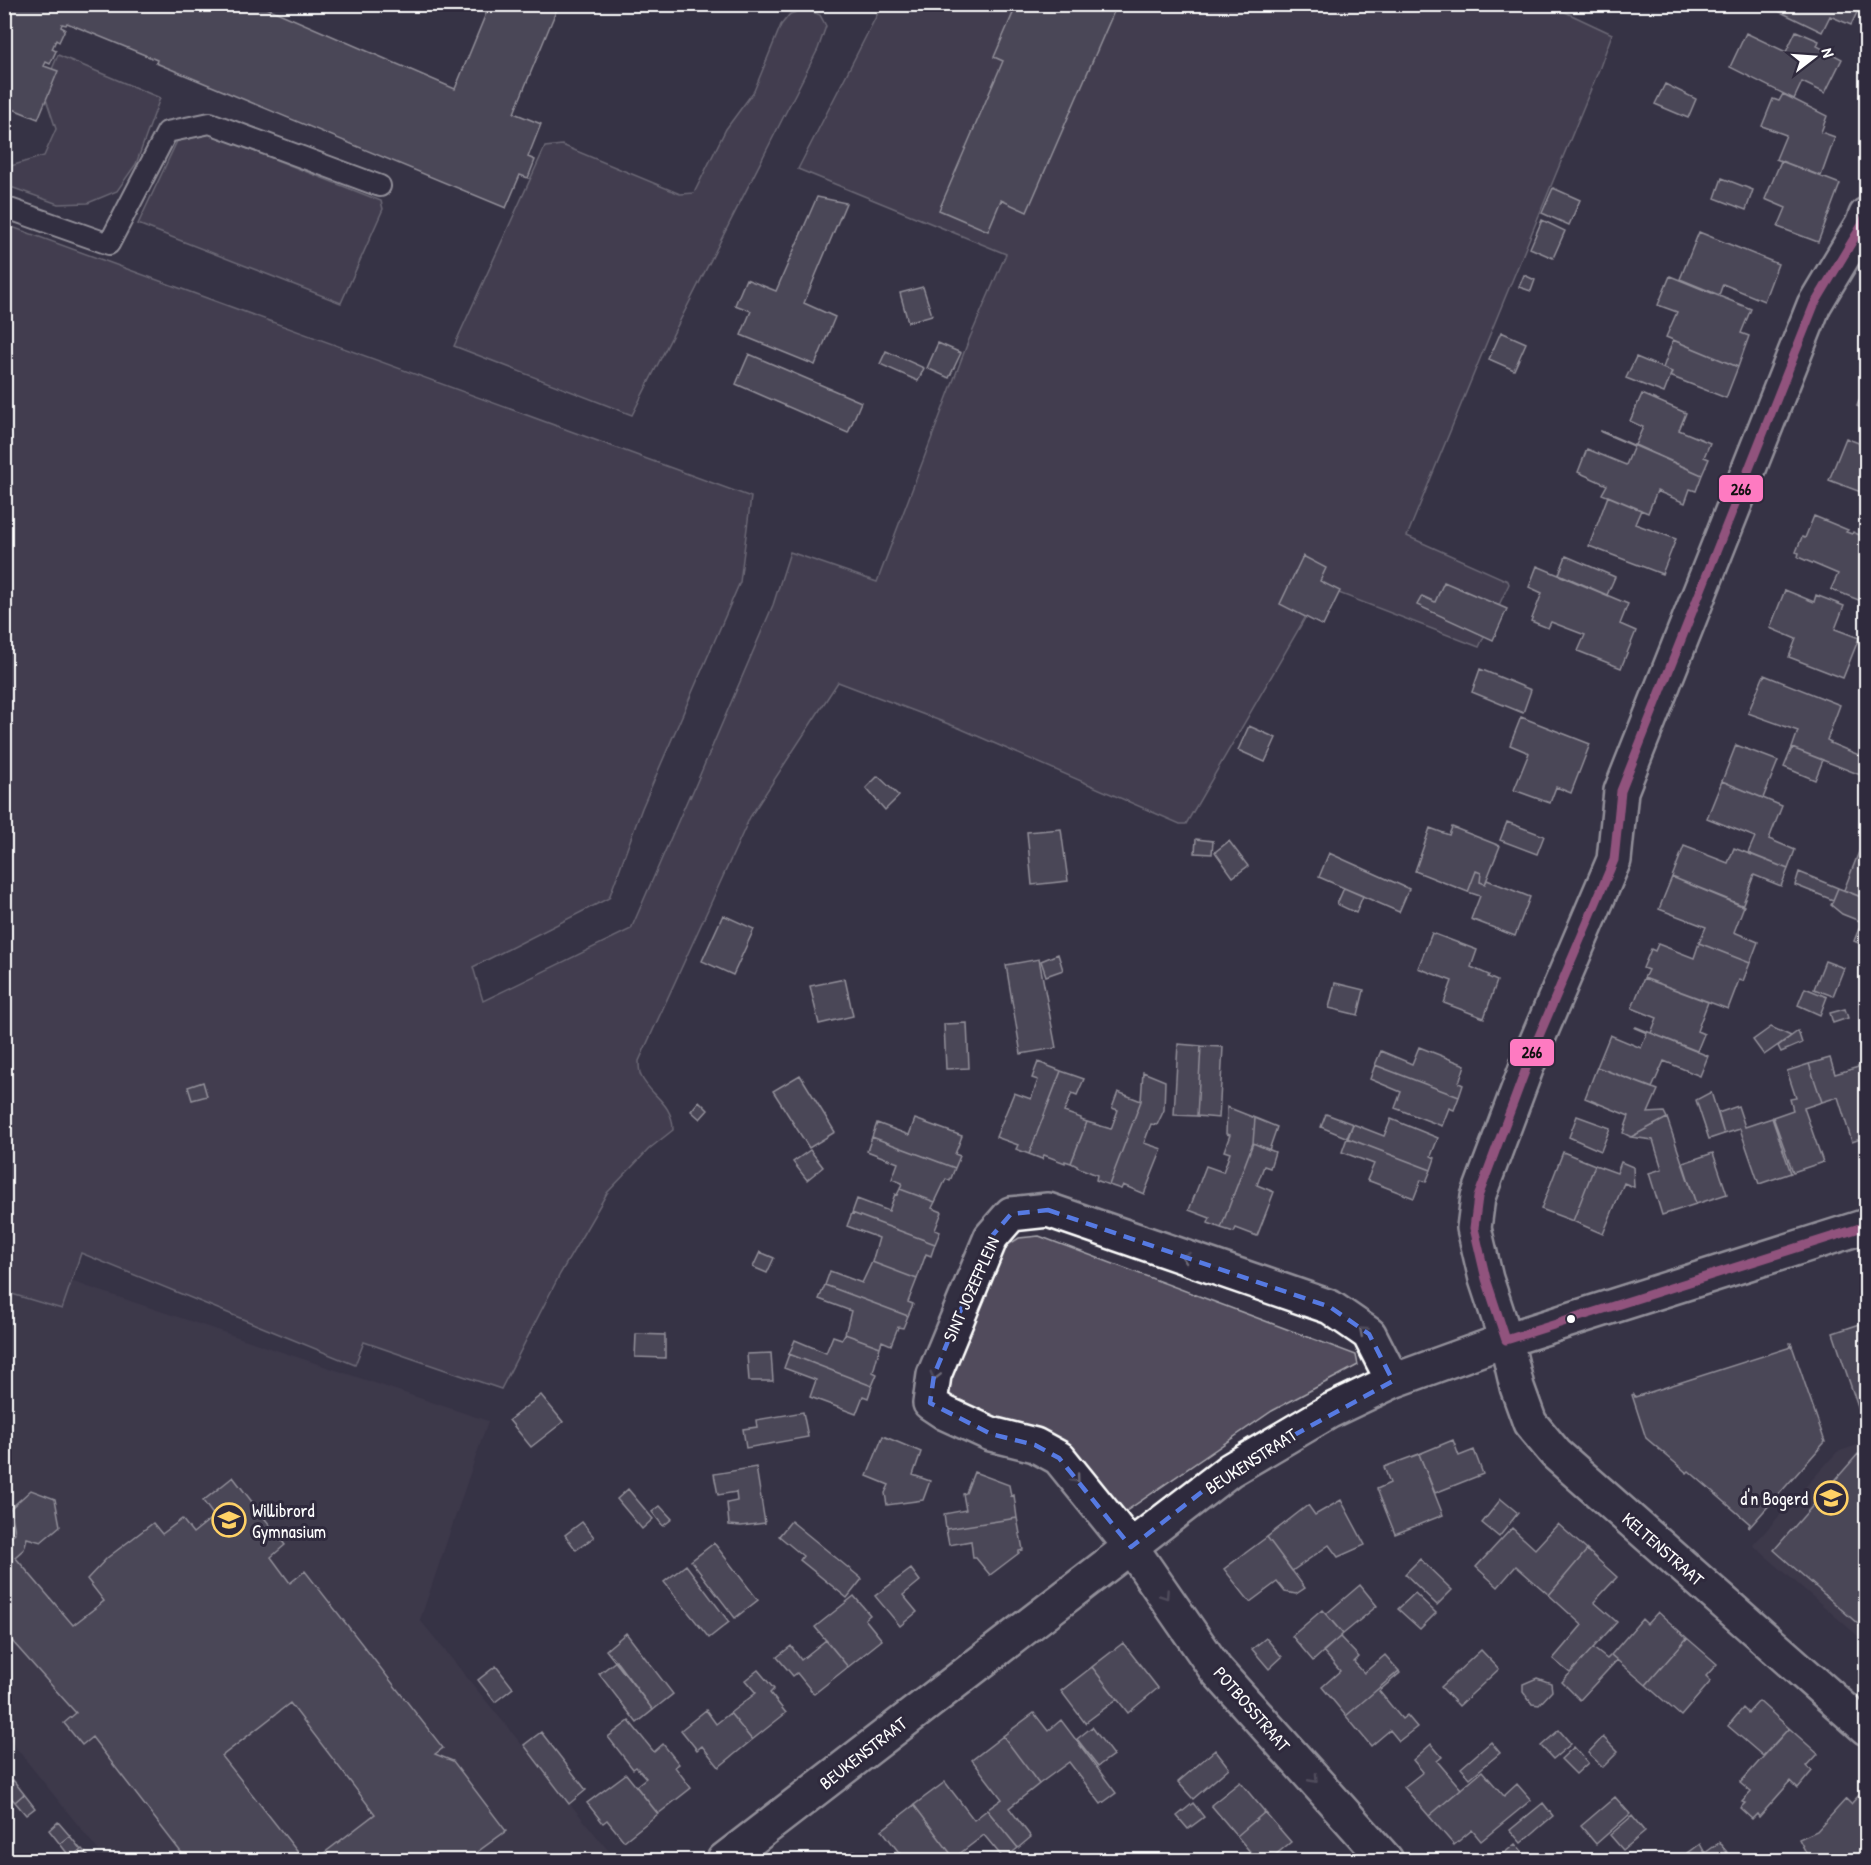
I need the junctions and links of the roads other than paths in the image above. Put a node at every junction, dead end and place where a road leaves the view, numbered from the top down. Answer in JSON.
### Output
{"nodes":[{"id":1,"x":380,"y":186,"type":"dead end"},
{"id":2,"x":4,"y":207,"type":"edge"},
{"id":3,"x":1866,"y":215,"type":"edge"},
{"id":4,"x":1866,"y":1226,"type":"edge"},
{"id":5,"x":1506,"y":1340,"type":"junction"},
{"id":6,"x":1393,"y":1381,"type":"junction"},
{"id":7,"x":1131,"y":1547,"type":"junction"},
{"id":8,"x":1866,"y":1728,"type":"edge"},
{"id":9,"x":724,"y":1860,"type":"edge"},
{"id":10,"x":1386,"y":1860,"type":"edge"}],
"edges":[{"from":1,"to":2,"type":"lane"},
{"from":3,"to":5,"type":"street","name":"KELTENSTRAAT"},
{"from":4,"to":5,"type":"street","name":"BEUKENSTRAAT"},
{"from":5,"to":6,"type":"street","name":"BEUKENSTRAAT"},
{"from":5,"to":8,"type":"street","name":"KELTENSTRAAT"},
{"from":6,"to":7,"type":"street","name":"BEUKENSTRAAT"},
{"from":6,"to":7,"type":"street","name":"SINT JOZEFPLEIN","one_way":true},
{"from":7,"to":9,"type":"street","name":"BEUKENSTRAAT"},
{"from":7,"to":10,"type":"street","name":"POTBOSSTRAAT","one_way":true}]}
